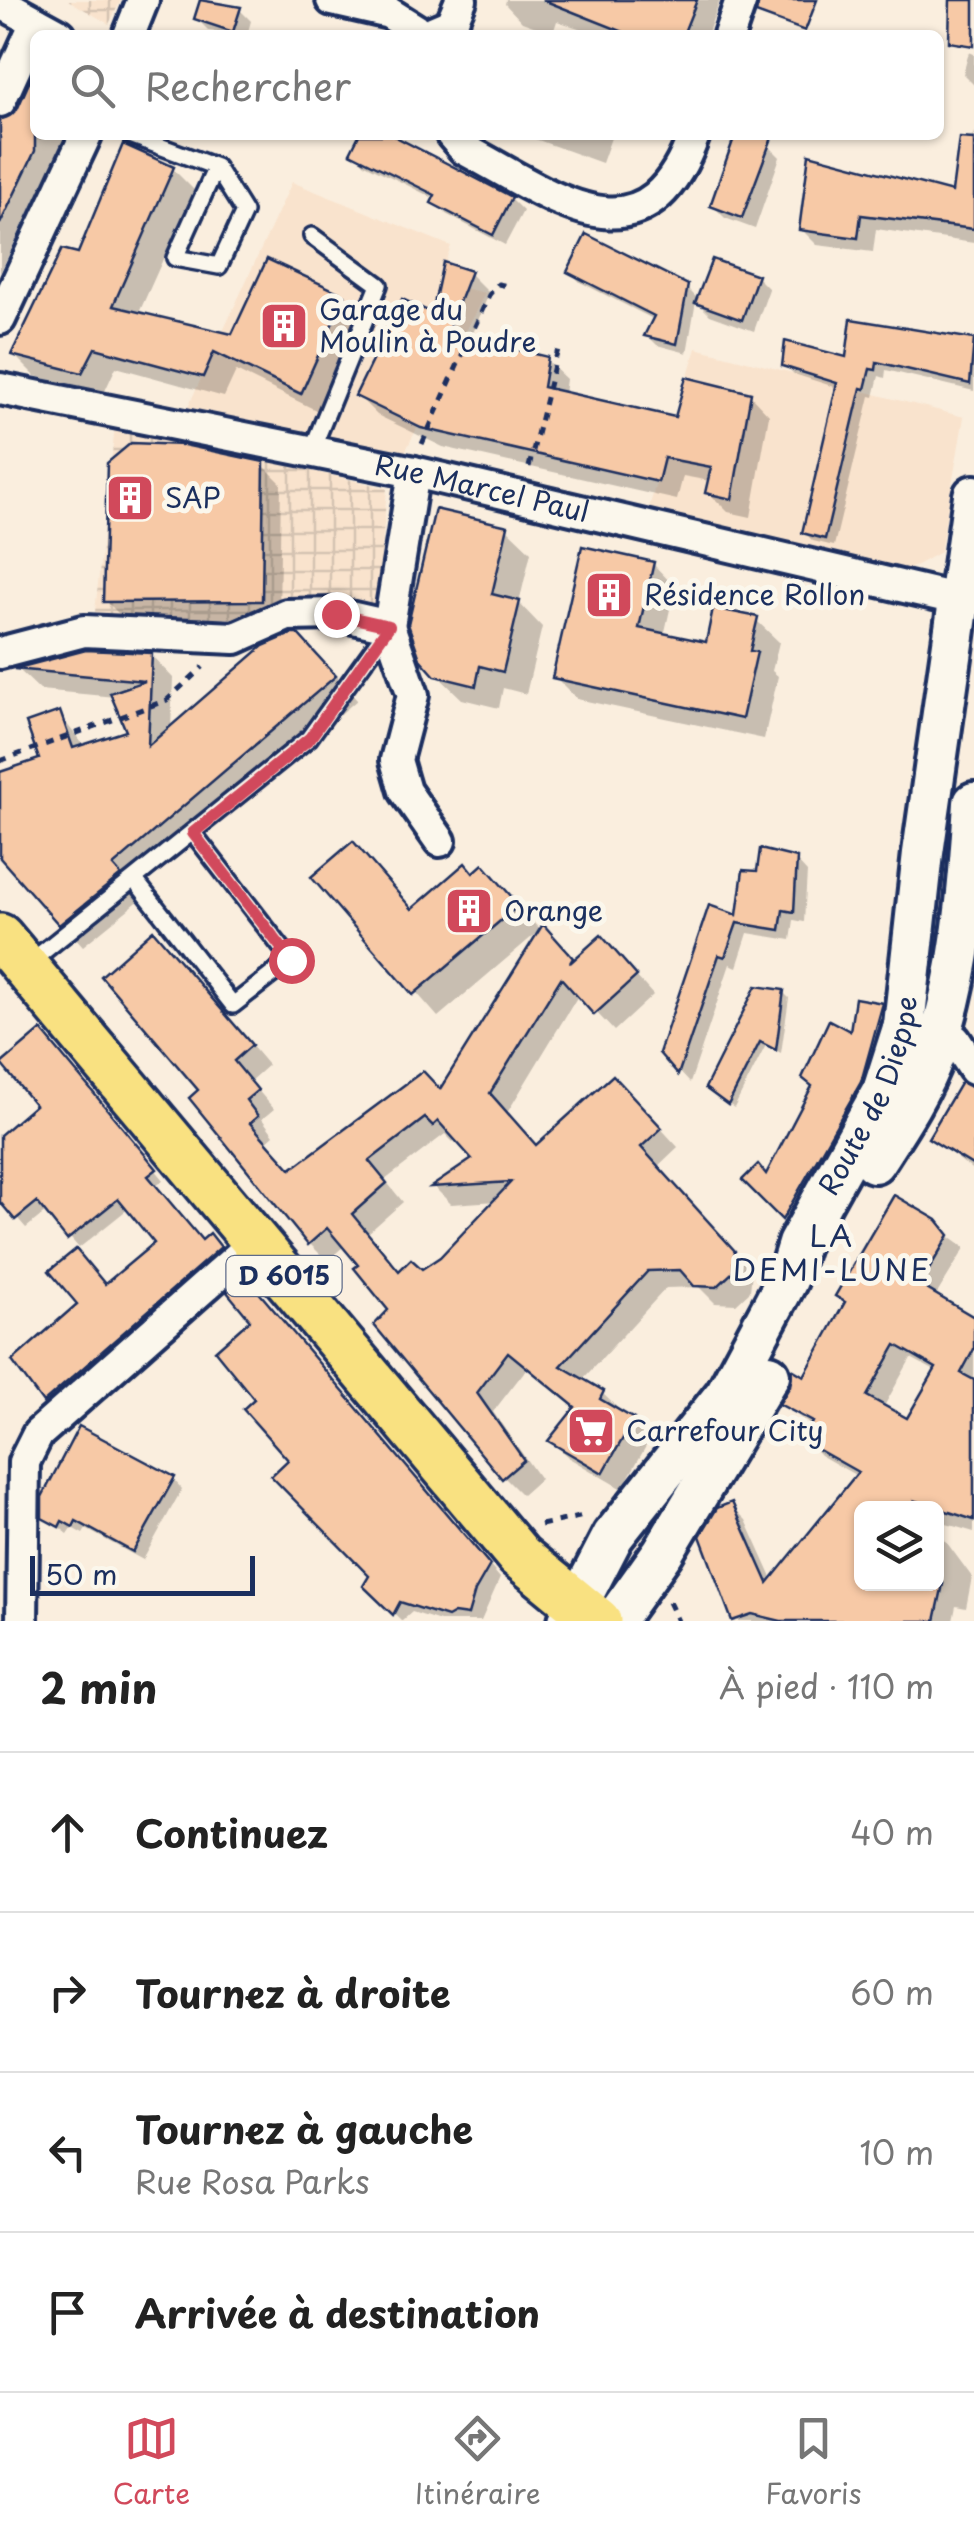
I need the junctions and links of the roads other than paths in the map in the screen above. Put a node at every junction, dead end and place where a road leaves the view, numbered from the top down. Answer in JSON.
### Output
{"nodes":[{"id":1,"x":143,"y":0,"type":"edge"},
{"id":2,"x":332,"y":0,"type":"edge"},
{"id":3,"x":460,"y":0,"type":"edge"},
{"id":4,"x":741,"y":0,"type":"edge"},
{"id":5,"x":0,"y":2,"type":"edge"},
{"id":6,"x":48,"y":28,"type":"edge"},
{"id":7,"x":131,"y":30,"type":"edge"},
{"id":8,"x":416,"y":30,"type":"edge"},
{"id":9,"x":436,"y":30,"type":"edge"},
{"id":10,"x":731,"y":30,"type":"edge"},
{"id":11,"x":30,"y":55,"type":"edge"},
{"id":12,"x":0,"y":101,"type":"edge"},
{"id":13,"x":84,"y":140,"type":"edge"},
{"id":14,"x":143,"y":140,"type":"edge"},
{"id":15,"x":456,"y":140,"type":"edge"},
{"id":16,"x":692,"y":140,"type":"edge"},
{"id":17,"x":216,"y":167,"type":"junction"},
{"id":18,"x":312,"y":236,"type":"dead end"},
{"id":19,"x":0,"y":319,"type":"edge"},
{"id":20,"x":0,"y":389,"type":"edge"},
{"id":21,"x":311,"y":452,"type":"junction"},
{"id":22,"x":414,"y":472,"type":"junction"},
{"id":23,"x":974,"y":496,"type":"edge"},
{"id":24,"x":960,"y":600,"type":"junction"},
{"id":25,"x":389,"y":626,"type":"junction"},
{"id":26,"x":0,"y":654,"type":"edge"},
{"id":27,"x":974,"y":804,"type":"edge"},
{"id":28,"x":193,"y":833,"type":"junction"},
{"id":29,"x":440,"y":841,"type":"dead end"},
{"id":30,"x":135,"y":880,"type":"junction"},
{"id":31,"x":12,"y":952,"type":"edge"},
{"id":32,"x":965,"y":971,"type":"edge"},
{"id":33,"x":939,"y":1035,"type":"junction"},
{"id":34,"x":974,"y":1069,"type":"edge"},
{"id":35,"x":255,"y":1242,"type":"junction"},
{"id":36,"x":589,"y":1617,"type":"edge"},
{"id":37,"x":22,"y":1621,"type":"edge"}],
"edges":[{"from":1,"to":7,"type":"street"},
{"from":2,"to":8,"type":"street"},
{"from":3,"to":9,"type":"street"},
{"from":4,"to":10,"type":"street"},
{"from":5,"to":6,"type":"street"},
{"from":11,"to":12,"type":"street"},
{"from":13,"to":19,"type":"street"},
{"from":14,"to":17,"type":"lane"},
{"from":15,"to":16,"type":"street"},
{"from":17,"to":17,"type":"lane"},
{"from":18,"to":21,"type":"lane"},
{"from":20,"to":21,"type":"street","name":"Rue Marcel Paul"},
{"from":21,"to":22,"type":"street","name":"Rue Marcel Paul"},
{"from":22,"to":24,"type":"street","name":"Rue Marcel Paul"},
{"from":22,"to":25,"type":"street"},
{"from":23,"to":24,"type":"main road","name":"Route de Dieppe"},
{"from":24,"to":36,"type":"main road","name":"Route de Dieppe"},
{"from":25,"to":26,"type":"street"},
{"from":25,"to":28,"type":"lane"},
{"from":25,"to":29,"type":"street"},
{"from":27,"to":32,"type":"main road","name":"Route de Dieppe"},
{"from":28,"to":30,"type":"lane"},
{"from":28,"to":30,"type":"lane"},
{"from":30,"to":31,"type":"lane"},
{"from":31,"to":35,"type":"main road","number":"D 6015"},
{"from":32,"to":33,"type":"main road","name":"Route de Dieppe"},
{"from":33,"to":34,"type":"street"},
{"from":33,"to":36,"type":"main road","name":"Route de Dieppe"},
{"from":35,"to":36,"type":"main road","number":"D 6015"},
{"from":35,"to":37,"type":"street"}]}
